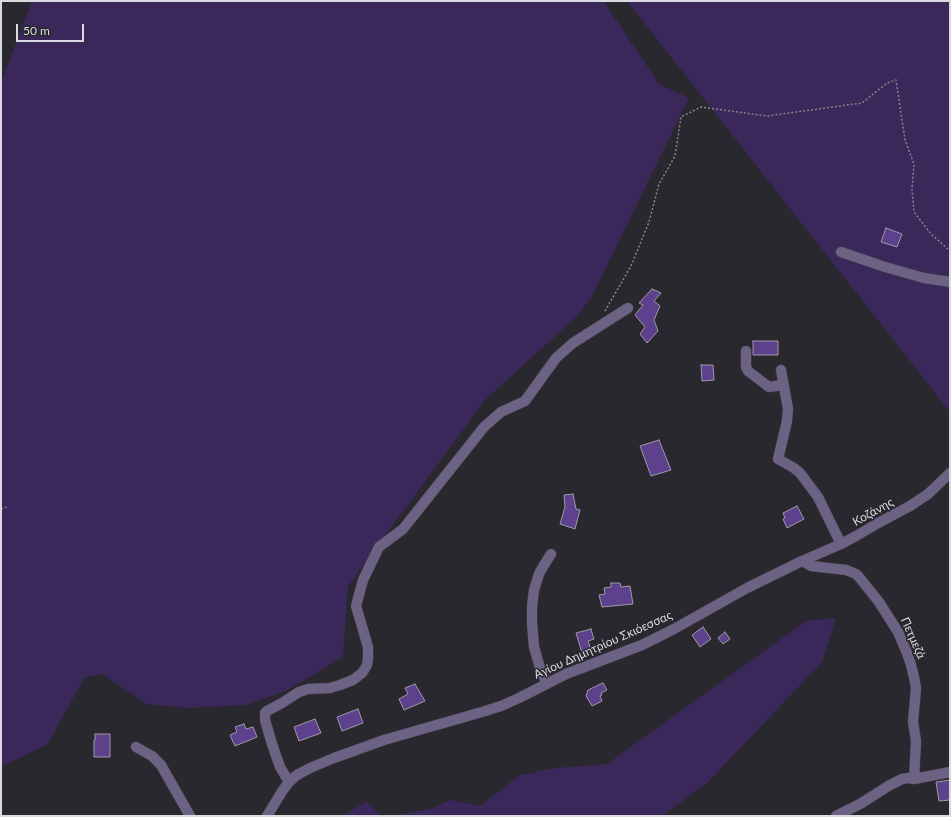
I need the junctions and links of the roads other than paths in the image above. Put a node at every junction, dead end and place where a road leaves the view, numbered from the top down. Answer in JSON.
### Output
{"nodes":[{"id":1,"x":841,"y":252,"type":"dead end"},
{"id":2,"x":950,"y":282,"type":"edge"},
{"id":3,"x":628,"y":308,"type":"dead end"},
{"id":4,"x":746,"y":351,"type":"dead end"},
{"id":5,"x":781,"y":370,"type":"dead end"},
{"id":6,"x":783,"y":385,"type":"junction"},
{"id":7,"x":950,"y":473,"type":"edge"},
{"id":8,"x":841,"y":544,"type":"junction"},
{"id":9,"x":551,"y":554,"type":"dead end"},
{"id":10,"x":802,"y":561,"type":"junction"},
{"id":11,"x":547,"y":684,"type":"junction"},
{"id":12,"x":136,"y":747,"type":"dead end"},
{"id":13,"x":950,"y":772,"type":"edge"},
{"id":14,"x":914,"y":779,"type":"junction"},
{"id":15,"x":289,"y":782,"type":"junction"},
{"id":16,"x":190,"y":816,"type":"edge"},
{"id":17,"x":267,"y":816,"type":"edge"},
{"id":18,"x":836,"y":816,"type":"edge"}],
"edges":[{"from":1,"to":2,"type":"street"},
{"from":3,"to":15,"type":"street"},
{"from":4,"to":6,"type":"street"},
{"from":5,"to":6,"type":"street"},
{"from":6,"to":8,"type":"street"},
{"from":7,"to":8,"type":"street","name":"Κοζάνης"},
{"from":8,"to":10,"type":"street","name":"Κοζάνης"},
{"from":9,"to":11,"type":"street"},
{"from":10,"to":11,"type":"street","name":"Αγίου Δημητρίου Σκιόεσσας"},
{"from":10,"to":14,"type":"street","name":"Πετμεζά"},
{"from":11,"to":15,"type":"street","name":"Αγίου Δημητρίου Σκιόεσσας"},
{"from":12,"to":16,"type":"street"},
{"from":13,"to":14,"type":"street"},
{"from":14,"to":18,"type":"street"},
{"from":15,"to":17,"type":"street","name":"Αγίου Δημητρίου Σκιόεσσας"}]}
